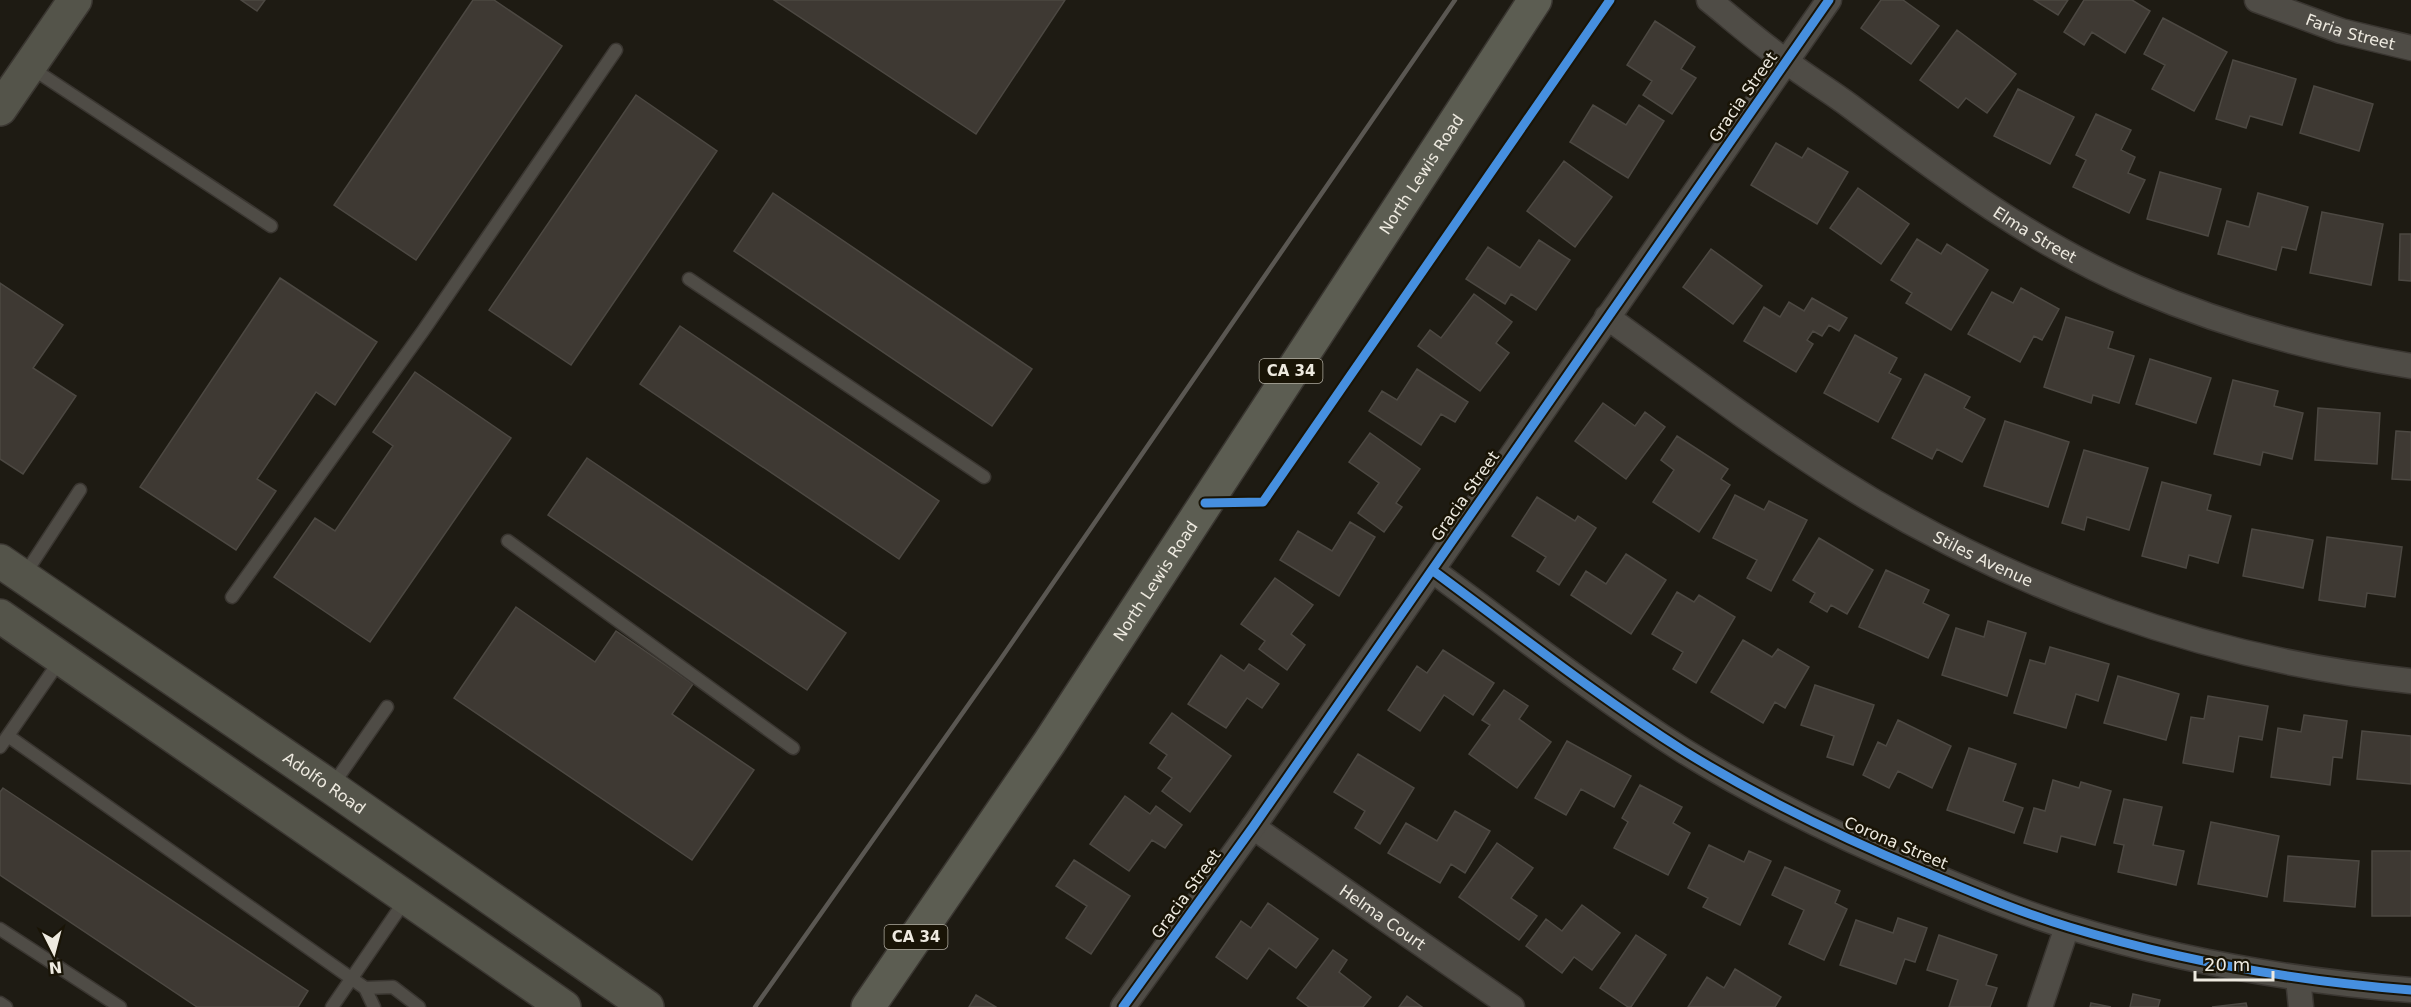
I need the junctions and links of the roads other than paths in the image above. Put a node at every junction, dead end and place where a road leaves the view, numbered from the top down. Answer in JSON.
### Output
{"nodes":[{"id":1,"x":75,"y":0,"type":"edge"},
{"id":2,"x":1535,"y":0,"type":"edge"},
{"id":3,"x":1709,"y":0,"type":"edge"},
{"id":4,"x":1829,"y":0,"type":"edge"},
{"id":5,"x":2257,"y":0,"type":"edge"},
{"id":6,"x":2411,"y":48,"type":"edge"},
{"id":7,"x":616,"y":50,"type":"dead end"},
{"id":8,"x":1787,"y":62,"type":"junction"},
{"id":9,"x":30,"y":66,"type":"junction"},
{"id":10,"x":0,"y":109,"type":"edge"},
{"id":11,"x":271,"y":226,"type":"dead end"},
{"id":12,"x":689,"y":279,"type":"dead end"},
{"id":13,"x":1607,"y":317,"type":"junction"},
{"id":14,"x":2411,"y":366,"type":"edge"},
{"id":15,"x":984,"y":477,"type":"dead end"},
{"id":16,"x":80,"y":490,"type":"dead end"},
{"id":17,"x":508,"y":541,"type":"dead end"},
{"id":18,"x":11,"y":569,"type":"edge"},
{"id":19,"x":1432,"y":570,"type":"junction"},
{"id":20,"x":232,"y":597,"type":"dead end"},
{"id":21,"x":0,"y":616,"type":"edge"},
{"id":22,"x":62,"y":658,"type":"junction"},
{"id":23,"x":2411,"y":681,"type":"edge"},
{"id":24,"x":387,"y":707,"type":"dead end"},
{"id":25,"x":8,"y":736,"type":"junction"},
{"id":26,"x":0,"y":747,"type":"edge"},
{"id":27,"x":793,"y":748,"type":"dead end"},
{"id":28,"x":331,"y":787,"type":"junction"},
{"id":29,"x":1253,"y":827,"type":"junction"},
{"id":30,"x":406,"y":898,"type":"junction"},
{"id":31,"x":2067,"y":927,"type":"junction"},
{"id":32,"x":0,"y":929,"type":"edge"},
{"id":33,"x":2298,"y":978,"type":"junction"},
{"id":34,"x":352,"y":979,"type":"junction"},
{"id":35,"x":365,"y":988,"type":"junction"},
{"id":36,"x":2411,"y":990,"type":"edge"},
{"id":37,"x":0,"y":1003,"type":"edge"},
{"id":38,"x":6,"y":1007,"type":"edge"},
{"id":39,"x":120,"y":1007,"type":"edge"},
{"id":40,"x":332,"y":1007,"type":"edge"},
{"id":41,"x":374,"y":1007,"type":"edge"},
{"id":42,"x":419,"y":1007,"type":"edge"},
{"id":43,"x":564,"y":1007,"type":"edge"},
{"id":44,"x":647,"y":1007,"type":"edge"},
{"id":45,"x":868,"y":1007,"type":"edge"},
{"id":46,"x":1124,"y":1007,"type":"edge"},
{"id":47,"x":1512,"y":1007,"type":"edge"},
{"id":48,"x":2040,"y":1007,"type":"edge"},
{"id":49,"x":2301,"y":1007,"type":"edge"}],
"edges":[{"from":1,"to":9,"type":"main road"},
{"from":2,"to":45,"type":"main road","name":"North Lewis Road","number":"CA 34"},
{"from":3,"to":8,"type":"street","name":"Elma Street"},
{"from":4,"to":8,"type":"street","name":"Gracia Street"},
{"from":5,"to":6,"type":"street","name":"Faria Street"},
{"from":7,"to":20,"type":"lane"},
{"from":8,"to":13,"type":"street","name":"Gracia Street"},
{"from":8,"to":14,"type":"street","name":"Elma Street"},
{"from":9,"to":10,"type":"main road"},
{"from":9,"to":11,"type":"lane"},
{"from":12,"to":15,"type":"lane"},
{"from":13,"to":19,"type":"street","name":"Gracia Street"},
{"from":13,"to":23,"type":"street","name":"Stiles Avenue"},
{"from":16,"to":18,"type":"lane"},
{"from":17,"to":27,"type":"lane"},
{"from":18,"to":28,"type":"main road","name":"Adolfo Road"},
{"from":19,"to":29,"type":"street","name":"Gracia Street"},
{"from":19,"to":31,"type":"street","name":"Corona Street"},
{"from":21,"to":22,"type":"main road"},
{"from":22,"to":25,"type":"lane"},
{"from":22,"to":30,"type":"main road"},
{"from":24,"to":28,"type":"lane"},
{"from":25,"to":26,"type":"lane"},
{"from":25,"to":34,"type":"lane"},
{"from":28,"to":44,"type":"main road","name":"Adolfo Road"},
{"from":29,"to":46,"type":"street","name":"Gracia Street"},
{"from":29,"to":47,"type":"street","name":"Helma Court"},
{"from":30,"to":34,"type":"lane"},
{"from":30,"to":43,"type":"main road"},
{"from":31,"to":33,"type":"street","name":"Corona Street"},
{"from":31,"to":48,"type":"street"},
{"from":32,"to":39,"type":"lane"},
{"from":33,"to":36,"type":"street","name":"Corona Street"},
{"from":33,"to":49,"type":"street"},
{"from":34,"to":35,"type":"lane"},
{"from":34,"to":40,"type":"lane"},
{"from":35,"to":41,"type":"lane"},
{"from":35,"to":42,"type":"lane"},
{"from":37,"to":38,"type":"lane"}]}
